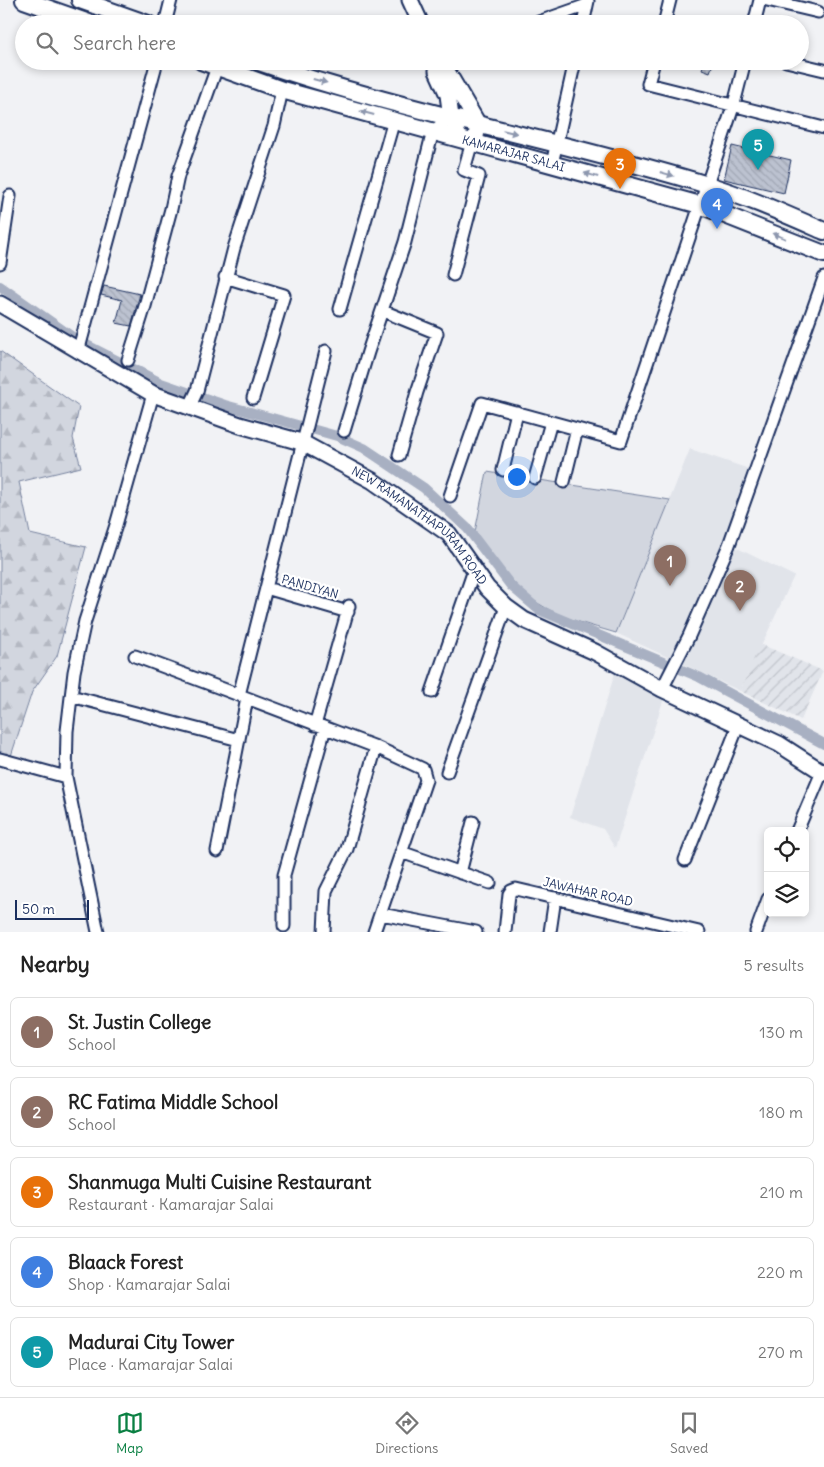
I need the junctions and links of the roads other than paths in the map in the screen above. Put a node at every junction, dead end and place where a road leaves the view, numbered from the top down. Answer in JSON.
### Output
{"nodes":[{"id":1,"x":24,"y":0,"type":"edge"},
{"id":2,"x":171,"y":0,"type":"edge"},
{"id":3,"x":410,"y":0,"type":"edge"},
{"id":4,"x":670,"y":0,"type":"edge"},
{"id":5,"x":760,"y":0,"type":"edge"},
{"id":6,"x":767,"y":0,"type":"edge"},
{"id":7,"x":91,"y":2,"type":"edge"},
{"id":8,"x":588,"y":2,"type":"edge"},
{"id":9,"x":818,"y":12,"type":"dead end"},
{"id":10,"x":66,"y":15,"type":"edge"},
{"id":11,"x":125,"y":15,"type":"edge"},
{"id":12,"x":167,"y":15,"type":"edge"},
{"id":13,"x":417,"y":15,"type":"edge"},
{"id":14,"x":556,"y":15,"type":"edge"},
{"id":15,"x":585,"y":15,"type":"edge"},
{"id":16,"x":666,"y":15,"type":"edge"},
{"id":17,"x":756,"y":15,"type":"edge"},
{"id":18,"x":809,"y":66,"type":"edge"},
{"id":19,"x":154,"y":70,"type":"edge"},
{"id":20,"x":216,"y":70,"type":"edge"},
{"id":21,"x":228,"y":70,"type":"edge"},
{"id":22,"x":287,"y":70,"type":"edge"},
{"id":23,"x":437,"y":70,"type":"edge"},
{"id":24,"x":446,"y":70,"type":"edge"},
{"id":25,"x":573,"y":70,"type":"edge"},
{"id":26,"x":652,"y":70,"type":"edge"},
{"id":27,"x":743,"y":70,"type":"edge"},
{"id":28,"x":824,"y":70,"type":"edge"},
{"id":29,"x":282,"y":90,"type":"junction"},
{"id":30,"x":734,"y":104,"type":"junction"},
{"id":31,"x":451,"y":117,"type":"junction"},
{"id":32,"x":394,"y":120,"type":"junction"},
{"id":33,"x":478,"y":124,"type":"junction"},
{"id":34,"x":824,"y":128,"type":"edge"},
{"id":35,"x":433,"y":131,"type":"junction"},
{"id":36,"x":468,"y":141,"type":"junction"},
{"id":37,"x":556,"y":143,"type":"junction"},
{"id":38,"x":552,"y":164,"type":"junction"},
{"id":39,"x":706,"y":185,"type":"junction"},
{"id":40,"x":10,"y":196,"type":"dead end"},
{"id":41,"x":700,"y":205,"type":"junction"},
{"id":42,"x":824,"y":231,"type":"edge"},
{"id":43,"x":824,"y":254,"type":"edge"},
{"id":44,"x":0,"y":263,"type":"edge"},
{"id":45,"x":453,"y":275,"type":"dead end"},
{"id":46,"x":225,"y":277,"type":"junction"},
{"id":47,"x":824,"y":278,"type":"edge"},
{"id":48,"x":0,"y":304,"type":"edge"},
{"id":49,"x":340,"y":309,"type":"dead end"},
{"id":50,"x":383,"y":311,"type":"junction"},
{"id":51,"x":80,"y":343,"type":"junction"},
{"id":52,"x":326,"y":351,"type":"dead end"},
{"id":53,"x":128,"y":360,"type":"dead end"},
{"id":54,"x":153,"y":394,"type":"junction"},
{"id":55,"x":253,"y":398,"type":"dead end"},
{"id":56,"x":194,"y":400,"type":"junction"},
{"id":57,"x":517,"y":412,"type":"junction"},
{"id":58,"x":551,"y":422,"type":"junction"},
{"id":59,"x":577,"y":429,"type":"junction"},
{"id":60,"x":344,"y":431,"type":"dead end"},
{"id":61,"x":305,"y":432,"type":"junction"},
{"id":62,"x":399,"y":455,"type":"dead end"},
{"id":63,"x":504,"y":470,"type":"dead end"},
{"id":64,"x":535,"y":478,"type":"dead end"},
{"id":65,"x":564,"y":482,"type":"dead end"},
{"id":66,"x":450,"y":496,"type":"dead end"},
{"id":67,"x":474,"y":570,"type":"junction"},
{"id":68,"x":266,"y":588,"type":"junction"},
{"id":69,"x":506,"y":607,"type":"junction"},
{"id":70,"x":134,"y":656,"type":"dead end"},
{"id":71,"x":665,"y":682,"type":"junction"},
{"id":72,"x":432,"y":692,"type":"dead end"},
{"id":73,"x":71,"y":696,"type":"junction"},
{"id":74,"x":243,"y":697,"type":"junction"},
{"id":75,"x":320,"y":726,"type":"junction"},
{"id":76,"x":738,"y":726,"type":"junction"},
{"id":77,"x":239,"y":740,"type":"junction"},
{"id":78,"x":376,"y":747,"type":"junction"},
{"id":79,"x":0,"y":759,"type":"edge"},
{"id":80,"x":447,"y":772,"type":"dead end"},
{"id":81,"x":823,"y":772,"type":"edge"},
{"id":82,"x":66,"y":777,"type":"junction"},
{"id":83,"x":472,"y":822,"type":"dead end"},
{"id":84,"x":799,"y":827,"type":"edge"},
{"id":85,"x":217,"y":851,"type":"dead end"},
{"id":86,"x":401,"y":852,"type":"junction"},
{"id":87,"x":685,"y":860,"type":"dead end"},
{"id":88,"x":460,"y":873,"type":"junction"},
{"id":89,"x":490,"y":883,"type":"dead end"},
{"id":90,"x":555,"y":898,"type":"junction"},
{"id":91,"x":764,"y":910,"type":"edge"},
{"id":92,"x":381,"y":914,"type":"junction"},
{"id":93,"x":284,"y":926,"type":"dead end"},
{"id":94,"x":98,"y":932,"type":"edge"},
{"id":95,"x":324,"y":932,"type":"edge"},
{"id":96,"x":374,"y":932,"type":"edge"},
{"id":97,"x":476,"y":932,"type":"edge"},
{"id":98,"x":505,"y":932,"type":"edge"},
{"id":99,"x":550,"y":932,"type":"edge"},
{"id":100,"x":699,"y":932,"type":"edge"},
{"id":101,"x":756,"y":932,"type":"edge"}],
"edges":[{"from":1,"to":10,"type":"highway"},
{"from":2,"to":12,"type":"street"},
{"from":3,"to":13,"type":"main road"},
{"from":4,"to":16,"type":"street"},
{"from":5,"to":17,"type":"street"},
{"from":6,"to":9,"type":"street"},
{"from":7,"to":11,"type":"highway"},
{"from":8,"to":14,"type":"street"},
{"from":8,"to":15,"type":"street"},
{"from":18,"to":28,"type":"street"},
{"from":19,"to":51,"type":"street"},
{"from":20,"to":53,"type":"street"},
{"from":21,"to":29,"type":"highway","name":"KAMARAJAR SALAI"},
{"from":22,"to":31,"type":"highway","name":"KAMARAJAR SALAI","one_way":true},
{"from":23,"to":31,"type":"main road"},
{"from":24,"to":33,"type":"main road"},
{"from":25,"to":37,"type":"street"},
{"from":26,"to":30,"type":"street"},
{"from":27,"to":30,"type":"street"},
{"from":32,"to":29,"type":"highway","name":"KAMARAJAR SALAI","one_way":true},
{"from":29,"to":46,"type":"street"},
{"from":30,"to":34,"type":"street"},
{"from":30,"to":39,"type":"street"},
{"from":31,"to":33,"type":"highway","name":"KAMARAJAR SALAI"},
{"from":31,"to":35,"type":"street"},
{"from":31,"to":36,"type":"main road"},
{"from":32,"to":35,"type":"highway","name":"KAMARAJAR SALAI"},
{"from":32,"to":49,"type":"street"},
{"from":33,"to":36,"type":"main road"},
{"from":33,"to":37,"type":"highway","name":"KAMARAJAR SALAI","one_way":true},
{"from":35,"to":36,"type":"highway","name":"KAMARAJAR SALAI"},
{"from":35,"to":50,"type":"street"},
{"from":36,"to":38,"type":"highway","name":"KAMARAJAR SALAI"},
{"from":36,"to":45,"type":"street"},
{"from":37,"to":38,"type":"street"},
{"from":37,"to":39,"type":"highway","name":"KAMARAJAR SALAI","one_way":true},
{"from":41,"to":38,"type":"highway","name":"KAMARAJAR SALAI","one_way":true},
{"from":39,"to":41,"type":"street"},
{"from":39,"to":42,"type":"highway","name":"KAMARAJAR SALAI"},
{"from":40,"to":44,"type":"street"},
{"from":43,"to":41,"type":"highway","name":"KAMARAJAR SALAI","one_way":true},
{"from":41,"to":59,"type":"street"},
{"from":46,"to":55,"type":"street"},
{"from":46,"to":56,"type":"street"},
{"from":47,"to":71,"type":"street"},
{"from":48,"to":51,"type":"main road","name":"NEW RAMANATHAPURAM ROAD"},
{"from":50,"to":60,"type":"street"},
{"from":50,"to":62,"type":"street"},
{"from":51,"to":54,"type":"main road","name":"NEW RAMANATHAPURAM ROAD"},
{"from":52,"to":61,"type":"street"},
{"from":54,"to":56,"type":"main road","name":"NEW RAMANATHAPURAM ROAD"},
{"from":54,"to":73,"type":"street"},
{"from":56,"to":61,"type":"main road","name":"NEW RAMANATHAPURAM ROAD"},
{"from":57,"to":58,"type":"street"},
{"from":57,"to":63,"type":"street"},
{"from":57,"to":66,"type":"street"},
{"from":58,"to":59,"type":"street"},
{"from":58,"to":64,"type":"street"},
{"from":59,"to":65,"type":"street"},
{"from":61,"to":67,"type":"main road","name":"NEW RAMANATHAPURAM ROAD"},
{"from":61,"to":68,"type":"street"},
{"from":67,"to":69,"type":"main road","name":"NEW RAMANATHAPURAM ROAD"},
{"from":67,"to":72,"type":"street"},
{"from":68,"to":74,"type":"street"},
{"from":68,"to":75,"type":"street","name":"PANDIYAN"},
{"from":69,"to":71,"type":"main road","name":"NEW RAMANATHAPURAM ROAD"},
{"from":69,"to":80,"type":"street"},
{"from":70,"to":74,"type":"street"},
{"from":71,"to":76,"type":"main road","name":"NEW RAMANATHAPURAM ROAD"},
{"from":73,"to":77,"type":"street"},
{"from":73,"to":82,"type":"street"},
{"from":74,"to":75,"type":"street"},
{"from":74,"to":77,"type":"street"},
{"from":75,"to":78,"type":"street"},
{"from":75,"to":93,"type":"street"},
{"from":76,"to":81,"type":"main road","name":"NEW RAMANATHAPURAM ROAD"},
{"from":76,"to":87,"type":"street"},
{"from":77,"to":85,"type":"street"},
{"from":78,"to":86,"type":"street"},
{"from":78,"to":95,"type":"street"},
{"from":79,"to":82,"type":"street"},
{"from":81,"to":84,"type":"street"},
{"from":82,"to":94,"type":"street"},
{"from":83,"to":88,"type":"street"},
{"from":86,"to":88,"type":"street"},
{"from":86,"to":92,"type":"street"},
{"from":88,"to":89,"type":"street"},
{"from":90,"to":98,"type":"street","name":"JAWAHAR ROAD"},
{"from":90,"to":99,"type":"street"},
{"from":90,"to":100,"type":"street","name":"JAWAHAR ROAD"},
{"from":91,"to":101,"type":"street"},
{"from":92,"to":96,"type":"street"},
{"from":92,"to":97,"type":"street"}]}
